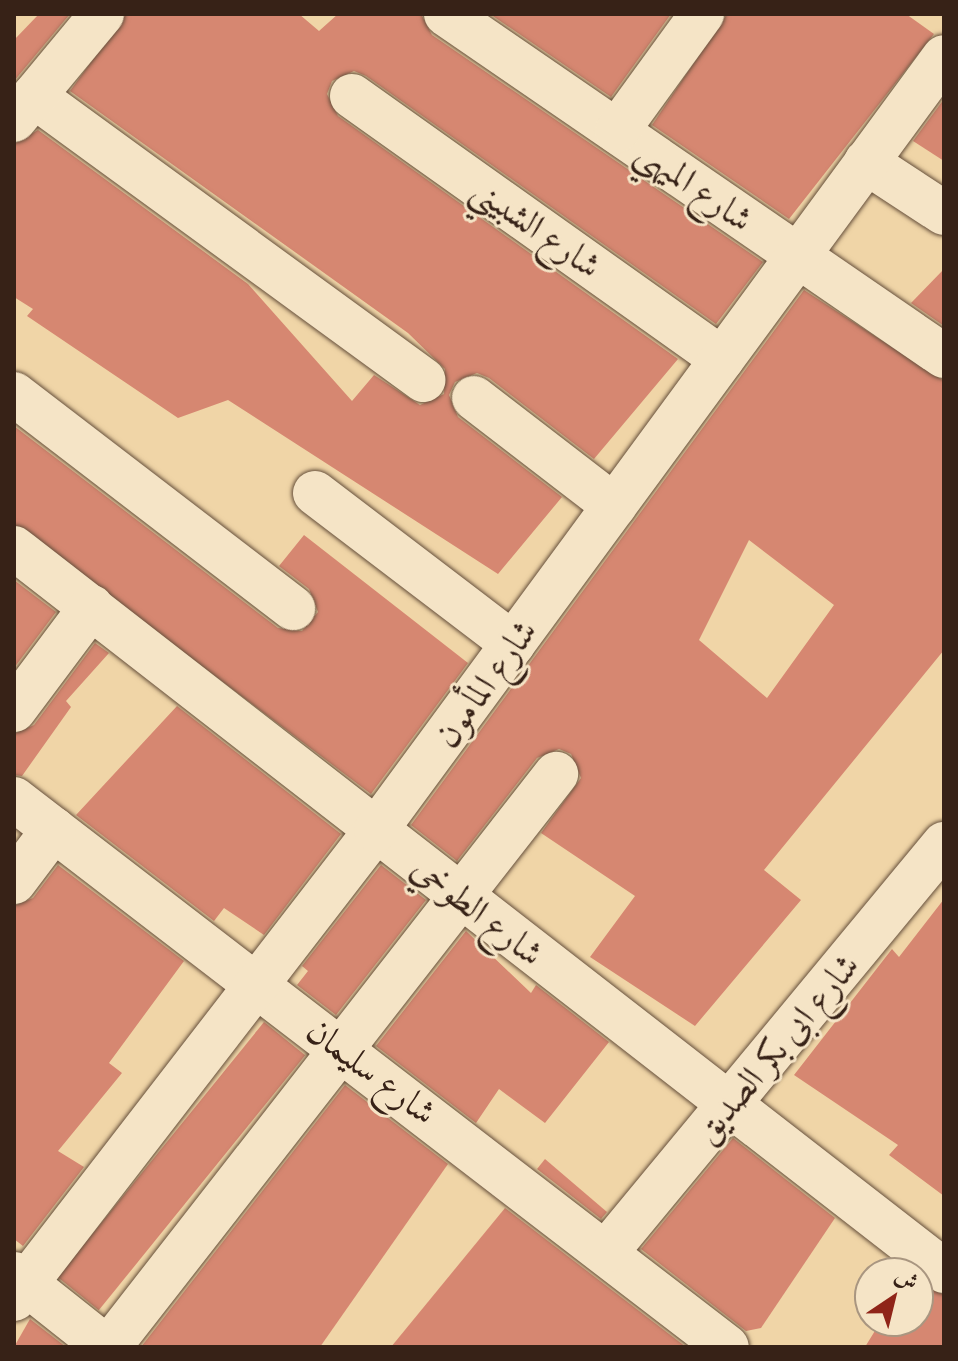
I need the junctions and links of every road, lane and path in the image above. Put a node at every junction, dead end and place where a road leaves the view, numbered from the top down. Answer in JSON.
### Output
{"nodes":[{"id":1,"x":102,"y":14,"type":"edge"},
{"id":2,"x":446,"y":14,"type":"edge"},
{"id":3,"x":702,"y":14,"type":"edge"},
{"id":4,"x":944,"y":57,"type":"edge"},
{"id":5,"x":352,"y":96,"type":"dead end"},
{"id":6,"x":24,"y":108,"type":"edge"},
{"id":7,"x":617,"y":131,"type":"junction"},
{"id":8,"x":866,"y":162,"type":"junction"},
{"id":9,"x":944,"y":213,"type":"edge"},
{"id":10,"x":797,"y":255,"type":"junction"},
{"id":11,"x":944,"y":356,"type":"edge"},
{"id":12,"x":722,"y":359,"type":"junction"},
{"id":13,"x":423,"y":380,"type":"dead end"},
{"id":14,"x":14,"y":394,"type":"edge"},
{"id":15,"x":474,"y":398,"type":"dead end"},
{"id":16,"x":315,"y":493,"type":"dead end"},
{"id":17,"x":614,"y":506,"type":"junction"},
{"id":18,"x":14,"y":548,"type":"edge"},
{"id":19,"x":91,"y":607,"type":"junction"},
{"id":20,"x":293,"y":608,"type":"dead end"},
{"id":21,"x":513,"y":644,"type":"junction"},
{"id":22,"x":14,"y":710,"type":"edge"},
{"id":23,"x":556,"y":774,"type":"dead end"},
{"id":24,"x":14,"y":799,"type":"edge"},
{"id":25,"x":54,"y":829,"type":"junction"},
{"id":26,"x":376,"y":830,"type":"junction"},
{"id":27,"x":944,"y":844,"type":"edge"},
{"id":28,"x":14,"y":882,"type":"edge"},
{"id":29,"x":460,"y":897,"type":"junction"},
{"id":30,"x":258,"y":984,"type":"junction"},
{"id":31,"x":341,"y":1048,"type":"junction"},
{"id":32,"x":730,"y":1104,"type":"junction"},
{"id":33,"x":608,"y":1250,"type":"junction"},
{"id":34,"x":944,"y":1271,"type":"edge"},
{"id":35,"x":18,"y":1285,"type":"edge"},
{"id":36,"x":107,"y":1347,"type":"edge"},
{"id":37,"x":727,"y":1347,"type":"edge"}],
"edges":[{"from":1,"to":6,"type":"street"},
{"from":2,"to":7,"type":"street","name":"شارع الميهي"},
{"from":3,"to":7,"type":"street"},
{"from":4,"to":8,"type":"street","name":"شارع المأمون"},
{"from":5,"to":12,"type":"street","name":"شارع الشبيني"},
{"from":6,"to":13,"type":"street"},
{"from":7,"to":10,"type":"street","name":"شارع الميهي"},
{"from":8,"to":9,"type":"street"},
{"from":8,"to":10,"type":"street","name":"شارع المأمون"},
{"from":10,"to":11,"type":"street","name":"شارع الميهي"},
{"from":10,"to":12,"type":"street","name":"شارع المأمون"},
{"from":12,"to":17,"type":"street","name":"شارع المأمون"},
{"from":14,"to":20,"type":"street"},
{"from":15,"to":17,"type":"street"},
{"from":16,"to":21,"type":"street"},
{"from":17,"to":21,"type":"street","name":"شارع المأمون"},
{"from":18,"to":19,"type":"street","name":"شارع الطوخي"},
{"from":19,"to":22,"type":"street"},
{"from":19,"to":26,"type":"street","name":"شارع الطوخي"},
{"from":21,"to":26,"type":"street","name":"شارع المأمون"},
{"from":23,"to":29,"type":"street"},
{"from":24,"to":25,"type":"street","name":"شارع سليمان"},
{"from":25,"to":28,"type":"street"},
{"from":25,"to":30,"type":"street","name":"شارع سليمان"},
{"from":26,"to":29,"type":"street","name":"شارع الطوخي"},
{"from":26,"to":30,"type":"street","name":"شارع المأمون"},
{"from":27,"to":32,"type":"street","name":"شارع ابى بكر الصديق"},
{"from":29,"to":31,"type":"street"},
{"from":29,"to":32,"type":"street","name":"شارع الطوخي"},
{"from":30,"to":31,"type":"street","name":"شارع سليمان"},
{"from":30,"to":35,"type":"street","name":"شارع المأمون"},
{"from":31,"to":33,"type":"street","name":"شارع سليمان"},
{"from":31,"to":36,"type":"street"},
{"from":32,"to":33,"type":"street","name":"شارع ابى بكر الصديق"},
{"from":32,"to":34,"type":"street","name":"شارع الطوخي"},
{"from":33,"to":37,"type":"street","name":"شارع سليمان"},
{"from":35,"to":36,"type":"street"}]}
